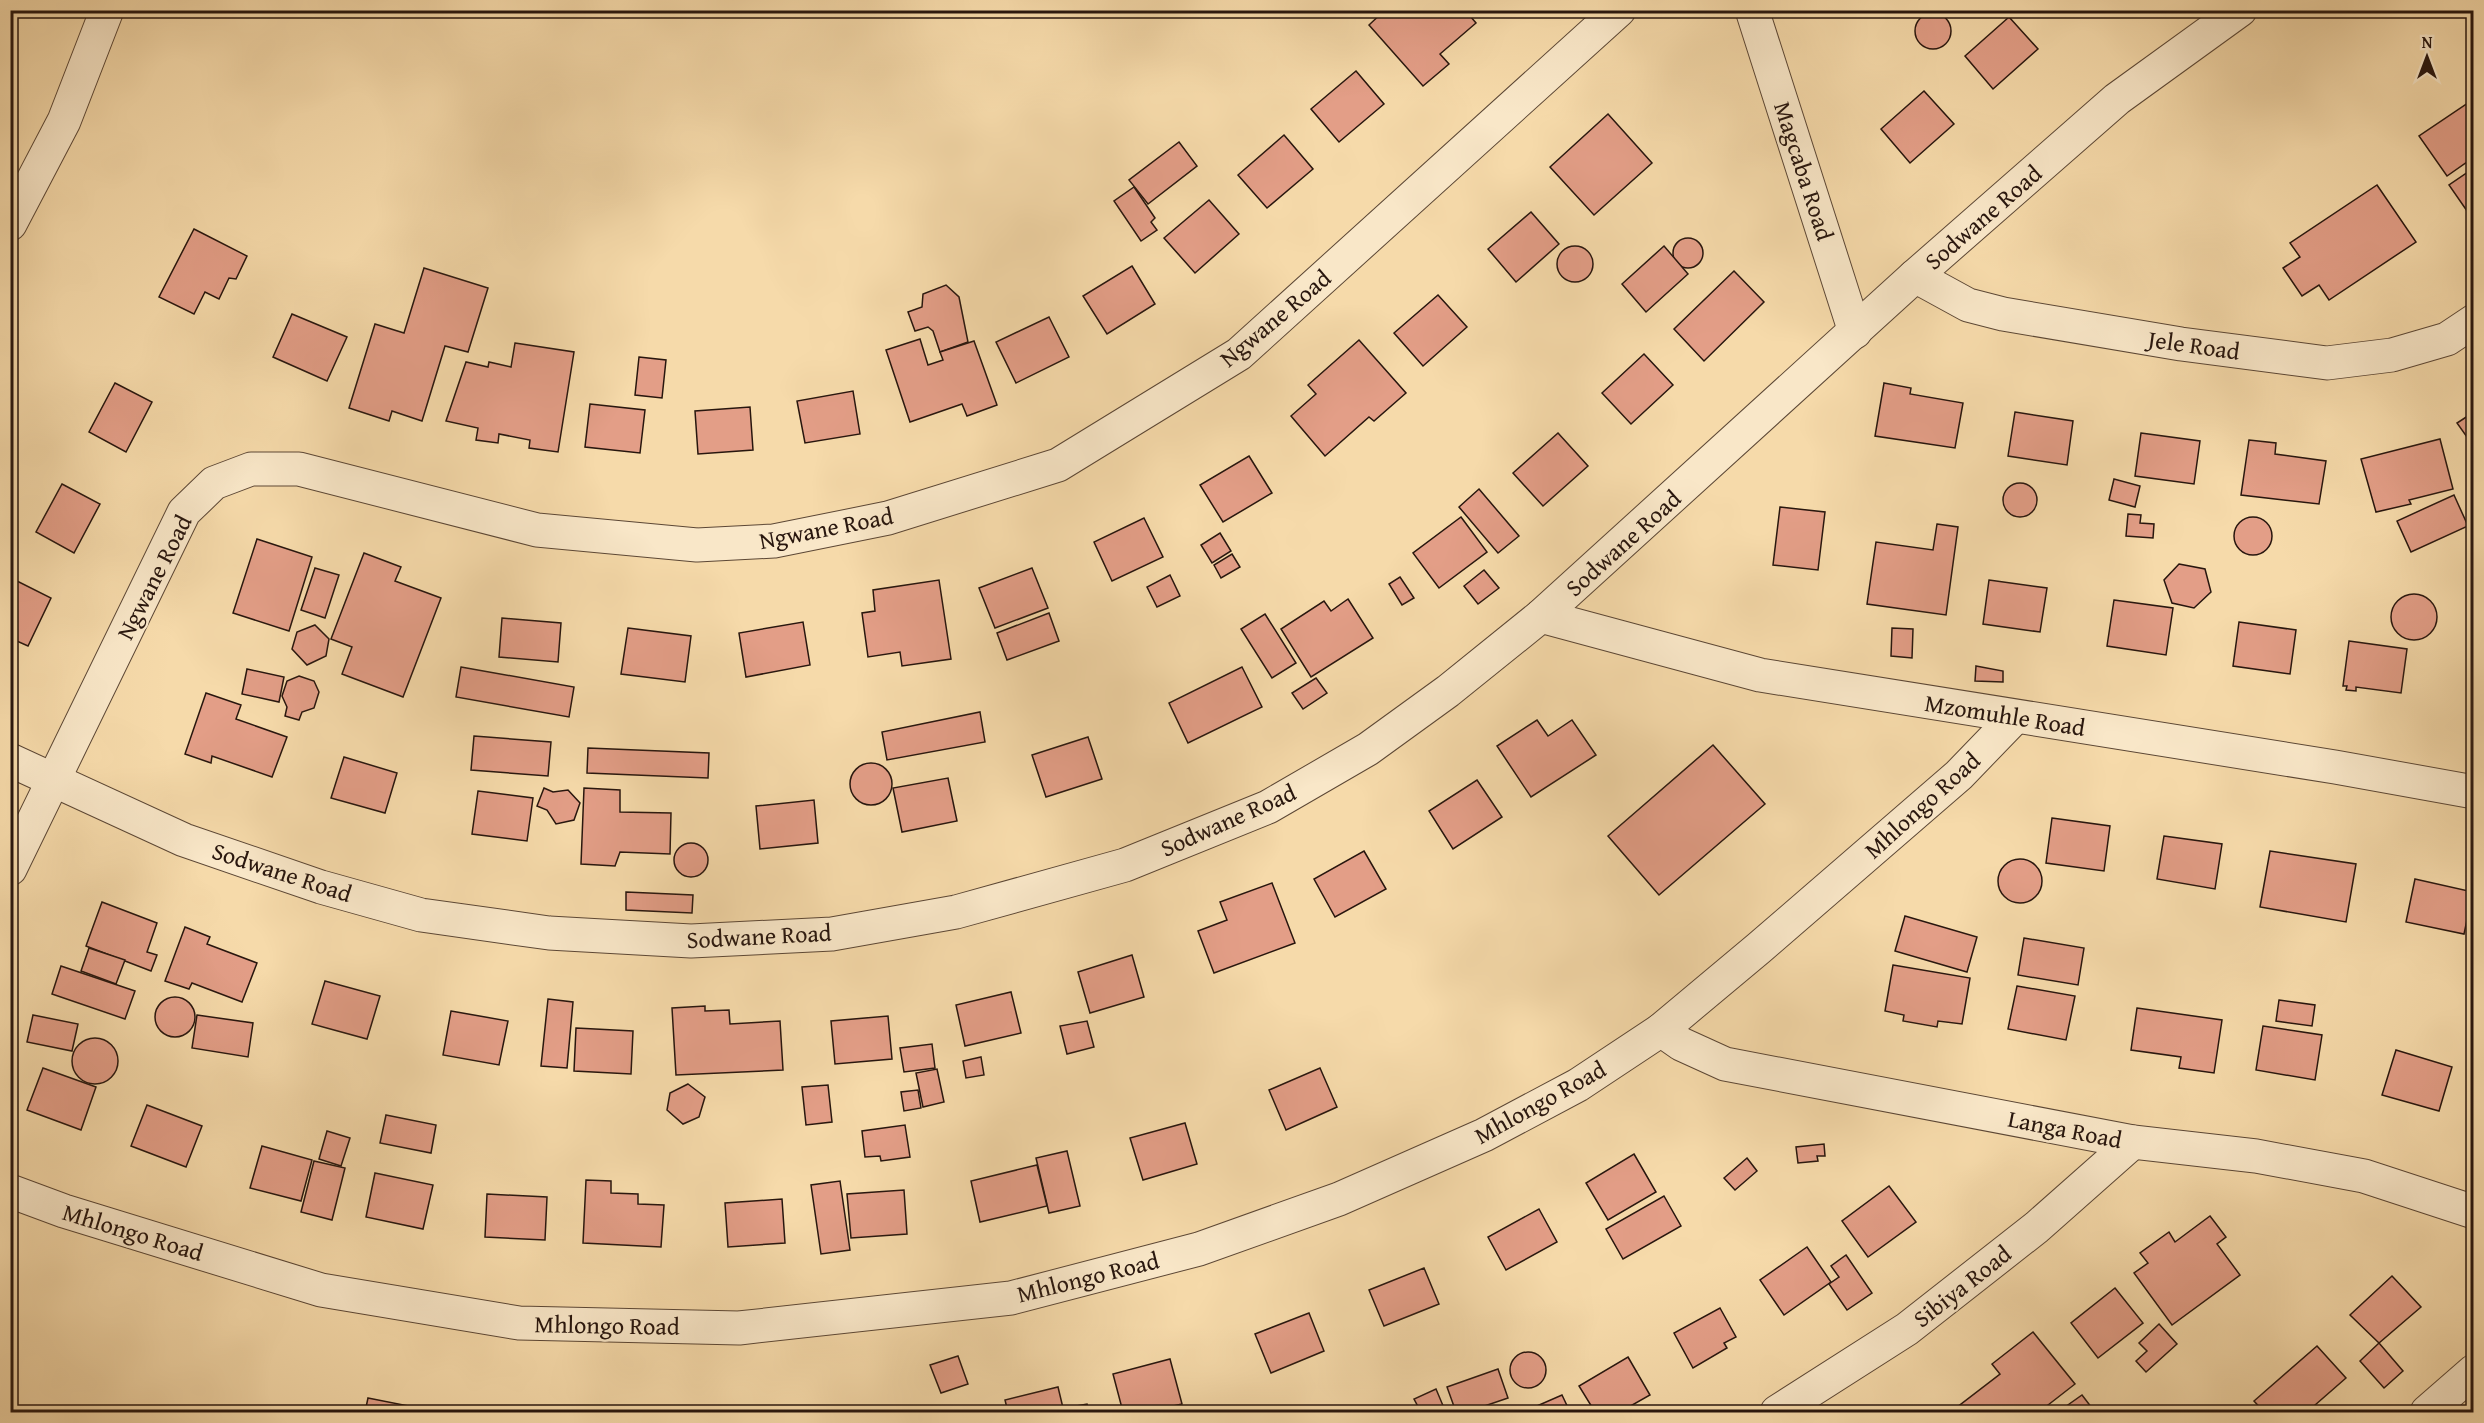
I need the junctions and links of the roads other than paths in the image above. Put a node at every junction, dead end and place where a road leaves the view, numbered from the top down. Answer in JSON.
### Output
{"nodes":[{"id":1,"x":107,"y":10,"type":"edge"},
{"id":2,"x":1619,"y":10,"type":"edge"},
{"id":3,"x":1752,"y":10,"type":"edge"},
{"id":4,"x":2240,"y":10,"type":"edge"},
{"id":5,"x":10,"y":224,"type":"edge"},
{"id":6,"x":1915,"y":276,"type":"junction"},
{"id":7,"x":2474,"y":321,"type":"edge"},
{"id":8,"x":1855,"y":332,"type":"junction"},
{"id":9,"x":1541,"y":616,"type":"junction"},
{"id":10,"x":2015,"y":717,"type":"junction"},
{"id":11,"x":10,"y":760,"type":"edge"},
{"id":12,"x":55,"y":781,"type":"junction"},
{"id":13,"x":2474,"y":792,"type":"edge"},
{"id":14,"x":10,"y":869,"type":"edge"},
{"id":15,"x":1661,"y":1030,"type":"junction"},
{"id":16,"x":2133,"y":1142,"type":"junction"},
{"id":17,"x":10,"y":1191,"type":"edge"},
{"id":18,"x":2474,"y":1212,"type":"edge"},
{"id":19,"x":2474,"y":1371,"type":"edge"},
{"id":20,"x":1777,"y":1413,"type":"edge"},
{"id":21,"x":2427,"y":1413,"type":"edge"}],
"edges":[{"from":1,"to":5,"type":"street"},
{"from":2,"to":12,"type":"street","name":"Ngwane Road"},
{"from":3,"to":8,"type":"street","name":"Magcaba Road"},
{"from":4,"to":6,"type":"street","name":"Sodwane Road"},
{"from":6,"to":7,"type":"street","name":"Jele Road"},
{"from":6,"to":8,"type":"street","name":"Sodwane Road"},
{"from":8,"to":9,"type":"street","name":"Sodwane Road"},
{"from":9,"to":10,"type":"street","name":"Mzomuhle Road"},
{"from":9,"to":12,"type":"street","name":"Sodwane Road"},
{"from":10,"to":13,"type":"street","name":"Mzomuhle Road"},
{"from":10,"to":15,"type":"street","name":"Mhlongo Road"},
{"from":11,"to":12,"type":"street","name":"Sodwane Road"},
{"from":12,"to":14,"type":"street","name":"Ngwane Road"},
{"from":15,"to":16,"type":"street","name":"Langa Road"},
{"from":15,"to":17,"type":"street","name":"Mhlongo Road"},
{"from":16,"to":18,"type":"street","name":"Langa Road"},
{"from":16,"to":20,"type":"street","name":"Sibiya Road"},
{"from":19,"to":21,"type":"street"}]}
